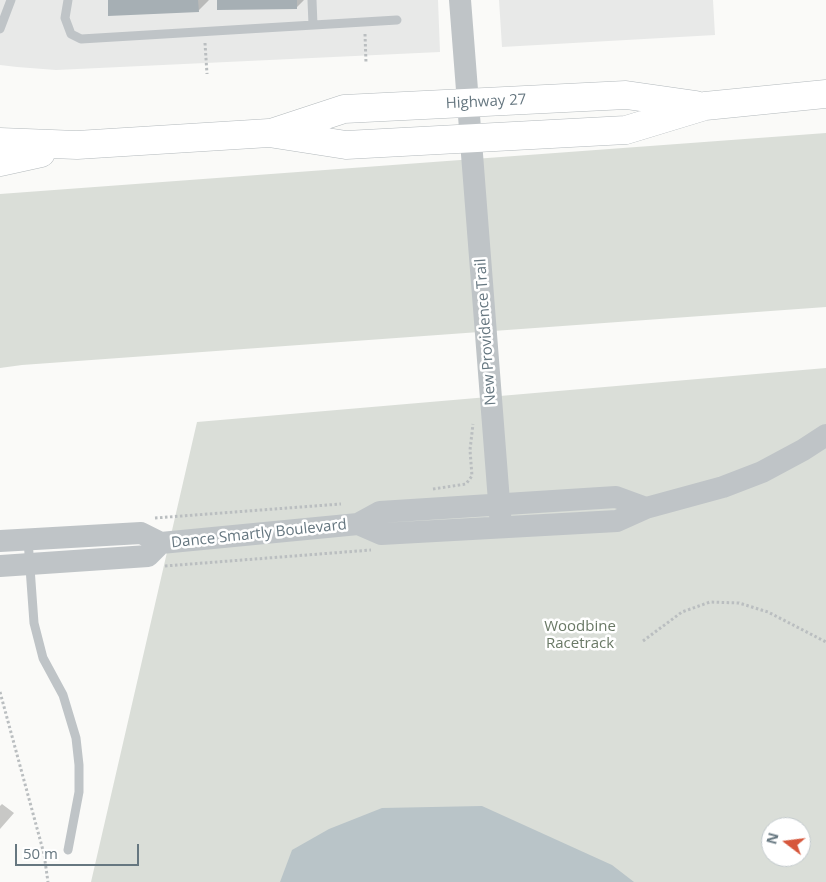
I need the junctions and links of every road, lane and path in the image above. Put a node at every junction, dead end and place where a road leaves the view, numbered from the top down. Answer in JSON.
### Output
{"nodes":[{"id":1,"x":11,"y":0,"type":"edge"},
{"id":2,"x":68,"y":0,"type":"edge"},
{"id":3,"x":312,"y":0,"type":"edge"},
{"id":4,"x":460,"y":0,"type":"edge"},
{"id":5,"x":397,"y":20,"type":"dead end"},
{"id":6,"x":365,"y":22,"type":"junction"},
{"id":7,"x":313,"y":25,"type":"junction"},
{"id":8,"x":0,"y":29,"type":"edge"},
{"id":9,"x":204,"y":32,"type":"junction"},
{"id":10,"x":366,"y":63,"type":"dead end"},
{"id":11,"x":207,"y":74,"type":"dead end"},
{"id":12,"x":826,"y":94,"type":"edge"},
{"id":13,"x":468,"y":103,"type":"junction"},
{"id":14,"x":705,"y":106,"type":"junction"},
{"id":15,"x":269,"y":133,"type":"junction"},
{"id":16,"x":471,"y":138,"type":"junction"},
{"id":17,"x":4,"y":146,"type":"edge"},
{"id":18,"x":473,"y":422,"type":"dead end"},
{"id":19,"x":826,"y":435,"type":"edge"},
{"id":20,"x":428,"y":490,"type":"dead end"},
{"id":21,"x":344,"y":504,"type":"dead end"},
{"id":22,"x":499,"y":505,"type":"junction"},
{"id":23,"x":646,"y":508,"type":"junction"},
{"id":24,"x":149,"y":519,"type":"dead end"},
{"id":25,"x":358,"y":524,"type":"junction"},
{"id":26,"x":501,"y":527,"type":"junction"},
{"id":27,"x":28,"y":540,"type":"junction"},
{"id":28,"x":0,"y":541,"type":"edge"},
{"id":29,"x":161,"y":543,"type":"junction"},
{"id":30,"x":377,"y":550,"type":"dead end"},
{"id":31,"x":30,"y":564,"type":"junction"},
{"id":32,"x":0,"y":566,"type":"edge"},
{"id":33,"x":162,"y":566,"type":"dead end"},
{"id":34,"x":643,"y":641,"type":"dead end"},
{"id":35,"x":826,"y":642,"type":"edge"},
{"id":36,"x":0,"y":692,"type":"edge"},
{"id":37,"x":68,"y":850,"type":"dead end"},
{"id":38,"x":48,"y":882,"type":"edge"}],
"edges":[{"from":1,"to":8,"type":"lane"},
{"from":2,"to":9,"type":"lane"},
{"from":3,"to":7,"type":"lane"},
{"from":4,"to":13,"type":"street","name":"New Providence Trail"},
{"from":5,"to":6,"type":"lane"},
{"from":6,"to":7,"type":"lane"},
{"from":6,"to":10,"type":"path"},
{"from":7,"to":9,"type":"lane"},
{"from":9,"to":11,"type":"path"},
{"from":12,"to":14,"type":"main road","name":"Highway 27"},
{"from":13,"to":14,"type":"main road","name":"Highway 27"},
{"from":13,"to":15,"type":"main road","name":"Highway 27"},
{"from":13,"to":16,"type":"street","name":"New Providence Trail"},
{"from":14,"to":16,"type":"main road","name":"Highway 27"},
{"from":15,"to":16,"type":"main road","name":"Highway 27"},
{"from":15,"to":17,"type":"main road","name":"Highway 27"},
{"from":16,"to":22,"type":"street","name":"New Providence Trail"},
{"from":18,"to":20,"type":"path"},
{"from":19,"to":23,"type":"street","name":"Dance Smartly Boulevard"},
{"from":21,"to":24,"type":"path"},
{"from":22,"to":23,"type":"street","name":"Dance Smartly Boulevard"},
{"from":22,"to":25,"type":"street","name":"Dance Smartly Boulevard"},
{"from":22,"to":26,"type":"street","name":"New Providence Trail"},
{"from":23,"to":26,"type":"street","name":"Dance Smartly Boulevard"},
{"from":25,"to":26,"type":"street","name":"Dance Smartly Boulevard"},
{"from":25,"to":29,"type":"street","name":"Dance Smartly Boulevard"},
{"from":27,"to":28,"type":"street","name":"Dance Smartly Boulevard"},
{"from":27,"to":29,"type":"street","name":"Dance Smartly Boulevard"},
{"from":27,"to":31,"type":"lane"},
{"from":29,"to":31,"type":"street","name":"Dance Smartly Boulevard"},
{"from":30,"to":33,"type":"path"},
{"from":31,"to":32,"type":"street","name":"Dance Smartly Boulevard"},
{"from":31,"to":37,"type":"lane"},
{"from":34,"to":35,"type":"path"},
{"from":36,"to":38,"type":"path"}]}
